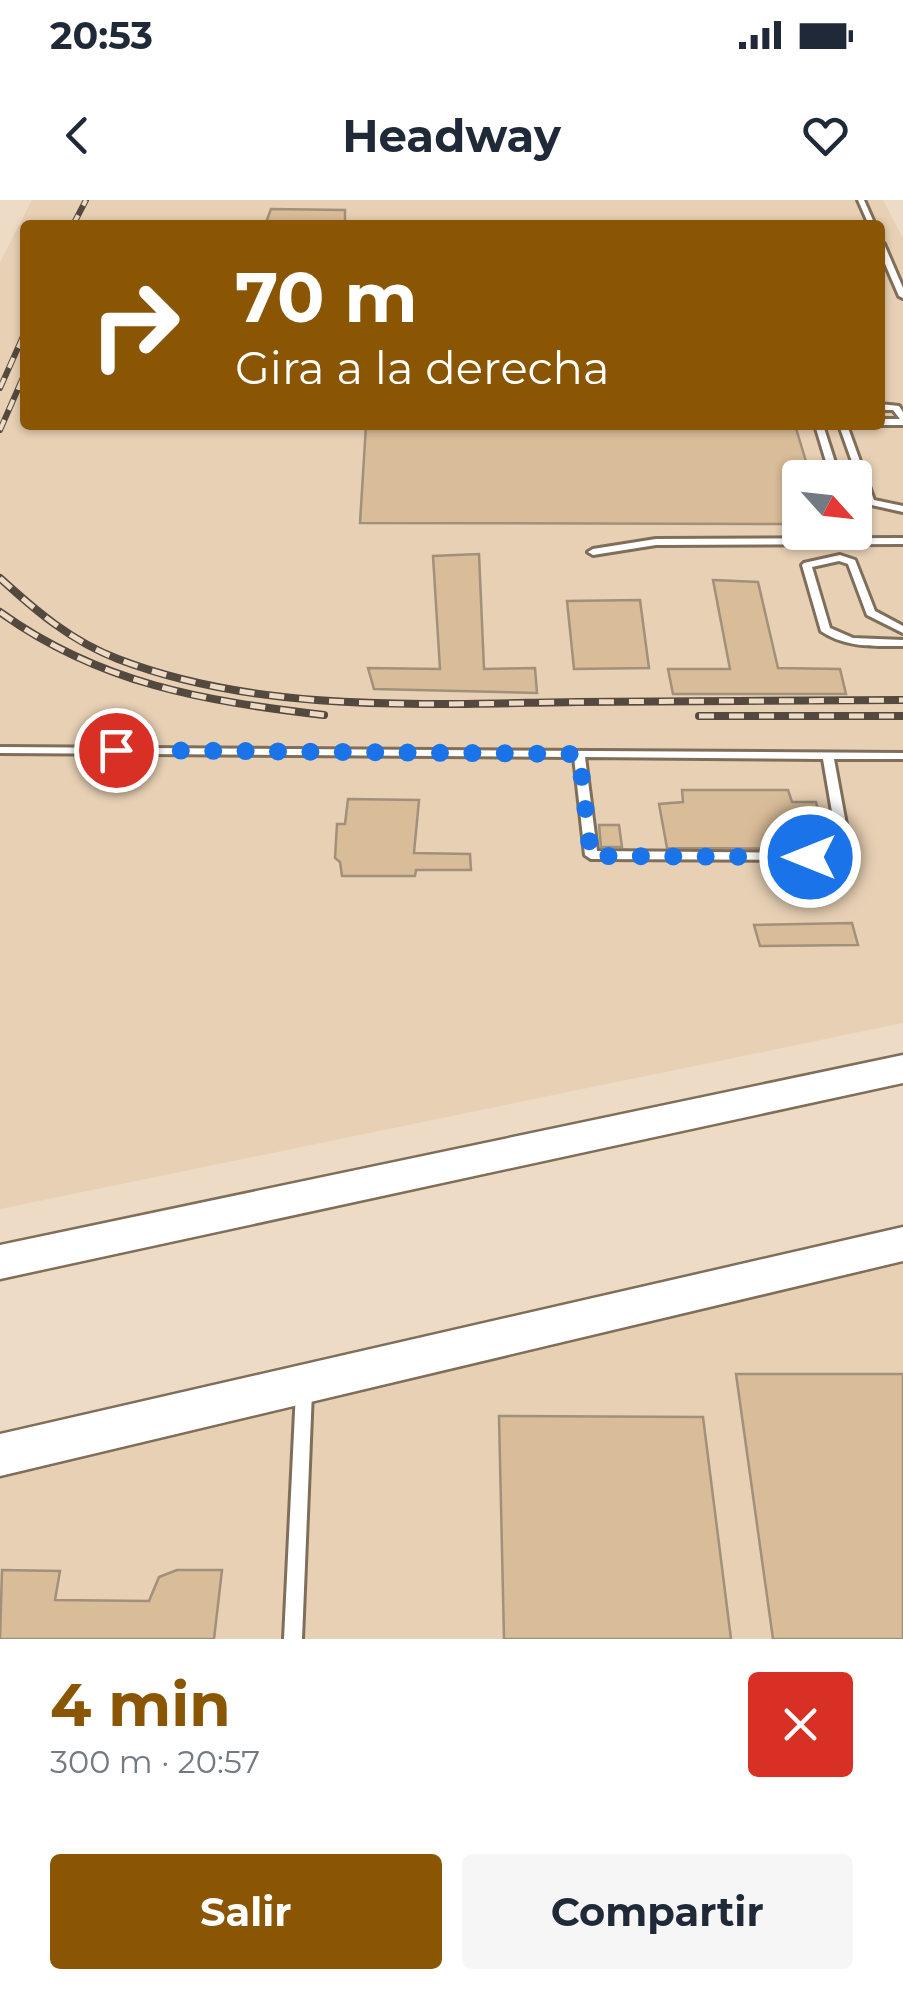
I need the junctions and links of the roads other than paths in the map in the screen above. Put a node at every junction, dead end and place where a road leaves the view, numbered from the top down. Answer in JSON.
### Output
{"nodes":[{"id":1,"x":885,"y":255,"type":"edge"},
{"id":2,"x":903,"y":296,"type":"edge"},
{"id":3,"x":821,"y":430,"type":"edge"},
{"id":4,"x":845,"y":430,"type":"edge"},
{"id":5,"x":830,"y":460,"type":"edge"},
{"id":6,"x":903,"y":509,"type":"edge"},
{"id":7,"x":872,"y":538,"type":"edge"},
{"id":8,"x":782,"y":539,"type":"edge"},
{"id":9,"x":903,"y":541,"type":"edge"},
{"id":10,"x":593,"y":552,"type":"dead end"},
{"id":11,"x":903,"y":630,"type":"edge"},
{"id":12,"x":903,"y":642,"type":"edge"},
{"id":13,"x":0,"y":750,"type":"edge"},
{"id":14,"x":579,"y":754,"type":"junction"},
{"id":15,"x":828,"y":755,"type":"junction"},
{"id":16,"x":903,"y":756,"type":"edge"},
{"id":17,"x":903,"y":1070,"type":"edge"},
{"id":18,"x":903,"y":1244,"type":"edge"},
{"id":19,"x":0,"y":1262,"type":"edge"},
{"id":20,"x":305,"y":1384,"type":"junction"},
{"id":21,"x":0,"y":1455,"type":"edge"},
{"id":22,"x":293,"y":1639,"type":"edge"}],
"edges":[{"from":1,"to":2,"type":"lane"},
{"from":3,"to":5,"type":"lane"},
{"from":4,"to":6,"type":"lane"},
{"from":7,"to":9,"type":"lane"},
{"from":8,"to":10,"type":"lane"},
{"from":11,"to":12,"type":"lane"},
{"from":13,"to":14,"type":"lane"},
{"from":14,"to":15,"type":"lane"},
{"from":14,"to":15,"type":"lane"},
{"from":15,"to":16,"type":"lane"},
{"from":17,"to":19,"type":"street"},
{"from":18,"to":20,"type":"street"},
{"from":20,"to":21,"type":"street"},
{"from":20,"to":22,"type":"lane"}]}
